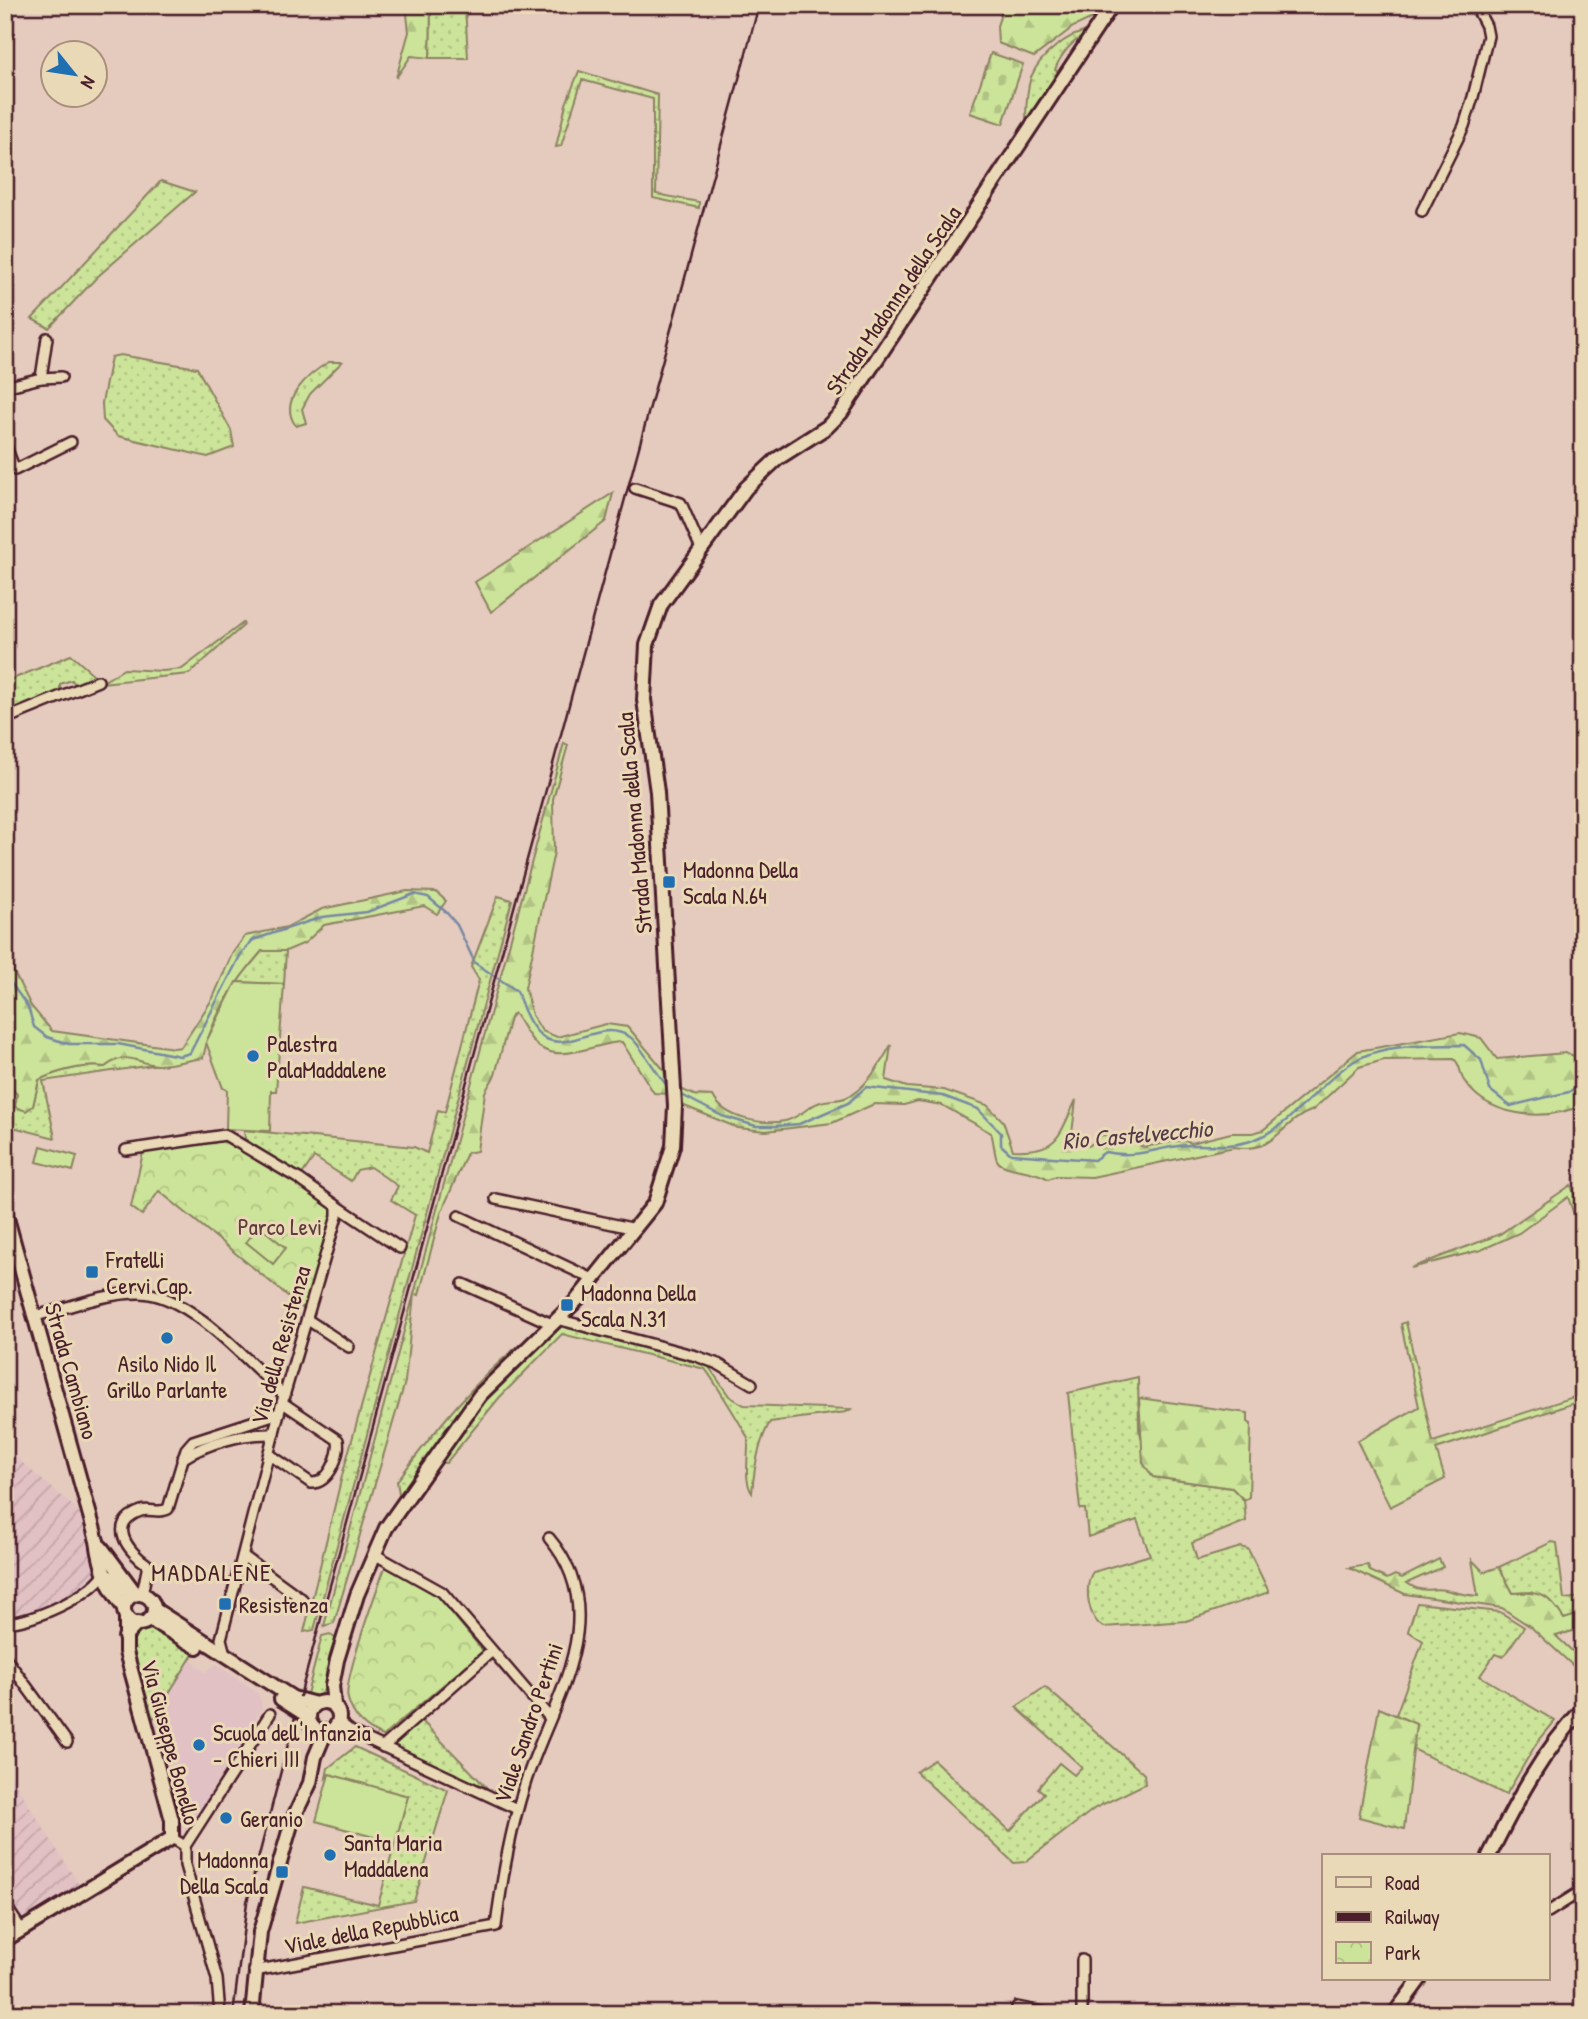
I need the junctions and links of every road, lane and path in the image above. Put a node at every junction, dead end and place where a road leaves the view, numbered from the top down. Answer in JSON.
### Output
{"nodes":[{"id":1,"x":1112,"y":5,"type":"edge"},
{"id":2,"x":1475,"y":5,"type":"edge"},
{"id":3,"x":1422,"y":211,"type":"dead end"},
{"id":4,"x":47,"y":338,"type":"dead end"},
{"id":5,"x":61,"y":377,"type":"dead end"},
{"id":6,"x":41,"y":378,"type":"junction"},
{"id":7,"x":5,"y":387,"type":"edge"},
{"id":8,"x":71,"y":442,"type":"dead end"},
{"id":9,"x":5,"y":444,"type":"edge"},
{"id":10,"x":635,"y":488,"type":"dead end"},
{"id":11,"x":701,"y":549,"type":"junction"},
{"id":12,"x":98,"y":681,"type":"dead end"},
{"id":13,"x":5,"y":719,"type":"edge"},
{"id":14,"x":126,"y":1150,"type":"dead end"},
{"id":15,"x":496,"y":1199,"type":"dead end"},
{"id":16,"x":337,"y":1206,"type":"junction"},
{"id":17,"x":5,"y":1211,"type":"edge"},
{"id":18,"x":458,"y":1216,"type":"dead end"},
{"id":19,"x":636,"y":1229,"type":"junction"},
{"id":20,"x":400,"y":1248,"type":"dead end"},
{"id":21,"x":595,"y":1280,"type":"junction"},
{"id":22,"x":463,"y":1284,"type":"dead end"},
{"id":23,"x":35,"y":1316,"type":"junction"},
{"id":24,"x":308,"y":1320,"type":"junction"},
{"id":25,"x":554,"y":1322,"type":"junction"},
{"id":26,"x":349,"y":1347,"type":"dead end"},
{"id":27,"x":752,"y":1384,"type":"dead end"},
{"id":28,"x":284,"y":1399,"type":"junction"},
{"id":29,"x":279,"y":1413,"type":"junction"},
{"id":30,"x":274,"y":1434,"type":"junction"},
{"id":31,"x":269,"y":1454,"type":"junction"},
{"id":32,"x":182,"y":1459,"type":"junction"},
{"id":33,"x":550,"y":1538,"type":"dead end"},
{"id":34,"x":97,"y":1541,"type":"junction"},
{"id":35,"x":373,"y":1554,"type":"junction"},
{"id":36,"x":243,"y":1556,"type":"junction"},
{"id":37,"x":104,"y":1574,"type":"junction"},
{"id":38,"x":302,"y":1599,"type":"dead end"},
{"id":39,"x":131,"y":1602,"type":"junction"},
{"id":40,"x":147,"y":1617,"type":"junction"},
{"id":41,"x":5,"y":1623,"type":"edge"},
{"id":42,"x":125,"y":1637,"type":"junction"},
{"id":43,"x":203,"y":1640,"type":"junction"},
{"id":44,"x":221,"y":1640,"type":"junction"},
{"id":45,"x":492,"y":1651,"type":"junction"},
{"id":46,"x":225,"y":1655,"type":"junction"},
{"id":47,"x":5,"y":1657,"type":"edge"},
{"id":48,"x":332,"y":1685,"type":"junction"},
{"id":49,"x":318,"y":1703,"type":"junction"},
{"id":50,"x":334,"y":1705,"type":"junction"},
{"id":51,"x":1583,"y":1709,"type":"edge"},
{"id":52,"x":270,"y":1714,"type":"dead end"},
{"id":53,"x":550,"y":1718,"type":"junction"},
{"id":54,"x":324,"y":1725,"type":"junction"},
{"id":55,"x":66,"y":1742,"type":"dead end"},
{"id":56,"x":383,"y":1747,"type":"junction"},
{"id":57,"x":517,"y":1809,"type":"junction"},
{"id":58,"x":172,"y":1838,"type":"junction"},
{"id":59,"x":186,"y":1846,"type":"junction"},
{"id":60,"x":1490,"y":1854,"type":"edge"},
{"id":61,"x":1583,"y":1891,"type":"edge"},
{"id":62,"x":5,"y":1905,"type":"edge"},
{"id":63,"x":1550,"y":1911,"type":"edge"},
{"id":64,"x":496,"y":1926,"type":"joint"},
{"id":65,"x":21,"y":1929,"type":"junction"},
{"id":66,"x":5,"y":1940,"type":"edge"},
{"id":67,"x":1082,"y":1960,"type":"dead end"},
{"id":68,"x":254,"y":1971,"type":"junction"},
{"id":69,"x":1419,"y":1980,"type":"edge"},
{"id":70,"x":1017,"y":2007,"type":"dead end"},
{"id":71,"x":220,"y":2014,"type":"edge"},
{"id":72,"x":252,"y":2014,"type":"edge"},
{"id":73,"x":1053,"y":2014,"type":"edge"},
{"id":74,"x":1082,"y":2014,"type":"edge"},
{"id":75,"x":1394,"y":2014,"type":"edge"}],
"edges":[{"from":1,"to":11,"type":"street","name":"Strada Madonna della Scala"},
{"from":2,"to":3,"type":"street"},
{"from":4,"to":6,"type":"street"},
{"from":5,"to":6,"type":"street"},
{"from":6,"to":7,"type":"street"},
{"from":8,"to":9,"type":"street"},
{"from":10,"to":11,"type":"street"},
{"from":11,"to":19,"type":"street","name":"Strada Madonna della Scala"},
{"from":12,"to":13,"type":"street"},
{"from":14,"to":16,"type":"street"},
{"from":15,"to":19,"type":"street"},
{"from":16,"to":20,"type":"street"},
{"from":16,"to":24,"type":"street","name":"Via della Resistenza"},
{"from":17,"to":23,"type":"street","name":"Strada Cambiano"},
{"from":18,"to":21,"type":"street"},
{"from":19,"to":21,"type":"street","name":"Strada Madonna della Scala"},
{"from":21,"to":25,"type":"street","name":"Strada Madonna della Scala"},
{"from":22,"to":25,"type":"street"},
{"from":23,"to":28,"type":"street"},
{"from":23,"to":34,"type":"street","name":"Strada Cambiano"},
{"from":24,"to":26,"type":"street"},
{"from":24,"to":28,"type":"street","name":"Via della Resistenza"},
{"from":25,"to":27,"type":"street"},
{"from":25,"to":35,"type":"street","name":"Strada Madonna della Scala"},
{"from":28,"to":29,"type":"street","name":"Via della Resistenza"},
{"from":28,"to":31,"type":"street"},
{"from":29,"to":30,"type":"street","name":"Via della Resistenza"},
{"from":29,"to":32,"type":"street"},
{"from":30,"to":31,"type":"street","name":"Via della Resistenza"},
{"from":30,"to":32,"type":"street"},
{"from":31,"to":36,"type":"street","name":"Via della Resistenza"},
{"from":32,"to":39,"type":"street"},
{"from":33,"to":53,"type":"street","name":"Viale Sandro Pertini"},
{"from":34,"to":37,"type":"street","name":"Strada Cambiano"},
{"from":34,"to":39,"type":"street","name":"Strada Cambiano"},
{"from":35,"to":45,"type":"street"},
{"from":35,"to":48,"type":"street","name":"Strada Madonna della Scala"},
{"from":36,"to":38,"type":"street"},
{"from":36,"to":44,"type":"street","name":"Via della Resistenza"},
{"from":37,"to":39,"type":"street","name":"Strada Cambiano"},
{"from":37,"to":41,"type":"street"},
{"from":39,"to":40,"type":"street"},
{"from":39,"to":40,"type":"street"},
{"from":39,"to":42,"type":"street","name":"Via Giuseppe Bonello"},
{"from":40,"to":42,"type":"street","name":"Via Giuseppe Bonello"},
{"from":40,"to":43,"type":"street"},
{"from":40,"to":54,"type":"street"},
{"from":42,"to":58,"type":"street","name":"Via Giuseppe Bonello"},
{"from":43,"to":44,"type":"street"},
{"from":43,"to":46,"type":"street"},
{"from":44,"to":46,"type":"street","name":"Via della Resistenza"},
{"from":45,"to":53,"type":"street"},
{"from":45,"to":56,"type":"street"},
{"from":46,"to":49,"type":"street"},
{"from":47,"to":55,"type":"street"},
{"from":48,"to":49,"type":"street"},
{"from":48,"to":50,"type":"street"},
{"from":49,"to":50,"type":"street"},
{"from":49,"to":54,"type":"street"},
{"from":50,"to":54,"type":"street"},
{"from":51,"to":60,"type":"street"},
{"from":52,"to":59,"type":"street"},
{"from":53,"to":57,"type":"street","name":"Viale Sandro Pertini"},
{"from":54,"to":56,"type":"street"},
{"from":54,"to":68,"type":"street"},
{"from":56,"to":57,"type":"street"},
{"from":57,"to":64,"type":"street","name":"Viale Sandro Pertini"},
{"from":58,"to":59,"type":"street","name":"Via Giuseppe Bonello"},
{"from":58,"to":65,"type":"street"},
{"from":59,"to":71,"type":"street","name":"Via Giuseppe Bonello"},
{"from":61,"to":63,"type":"street"},
{"from":62,"to":65,"type":"street"},
{"from":64,"to":68,"type":"street","name":"Viale della Repubblica"},
{"from":65,"to":66,"type":"street"},
{"from":67,"to":74,"type":"street"},
{"from":68,"to":72,"type":"street"},
{"from":69,"to":75,"type":"street"},
{"from":70,"to":73,"type":"street"}]}
